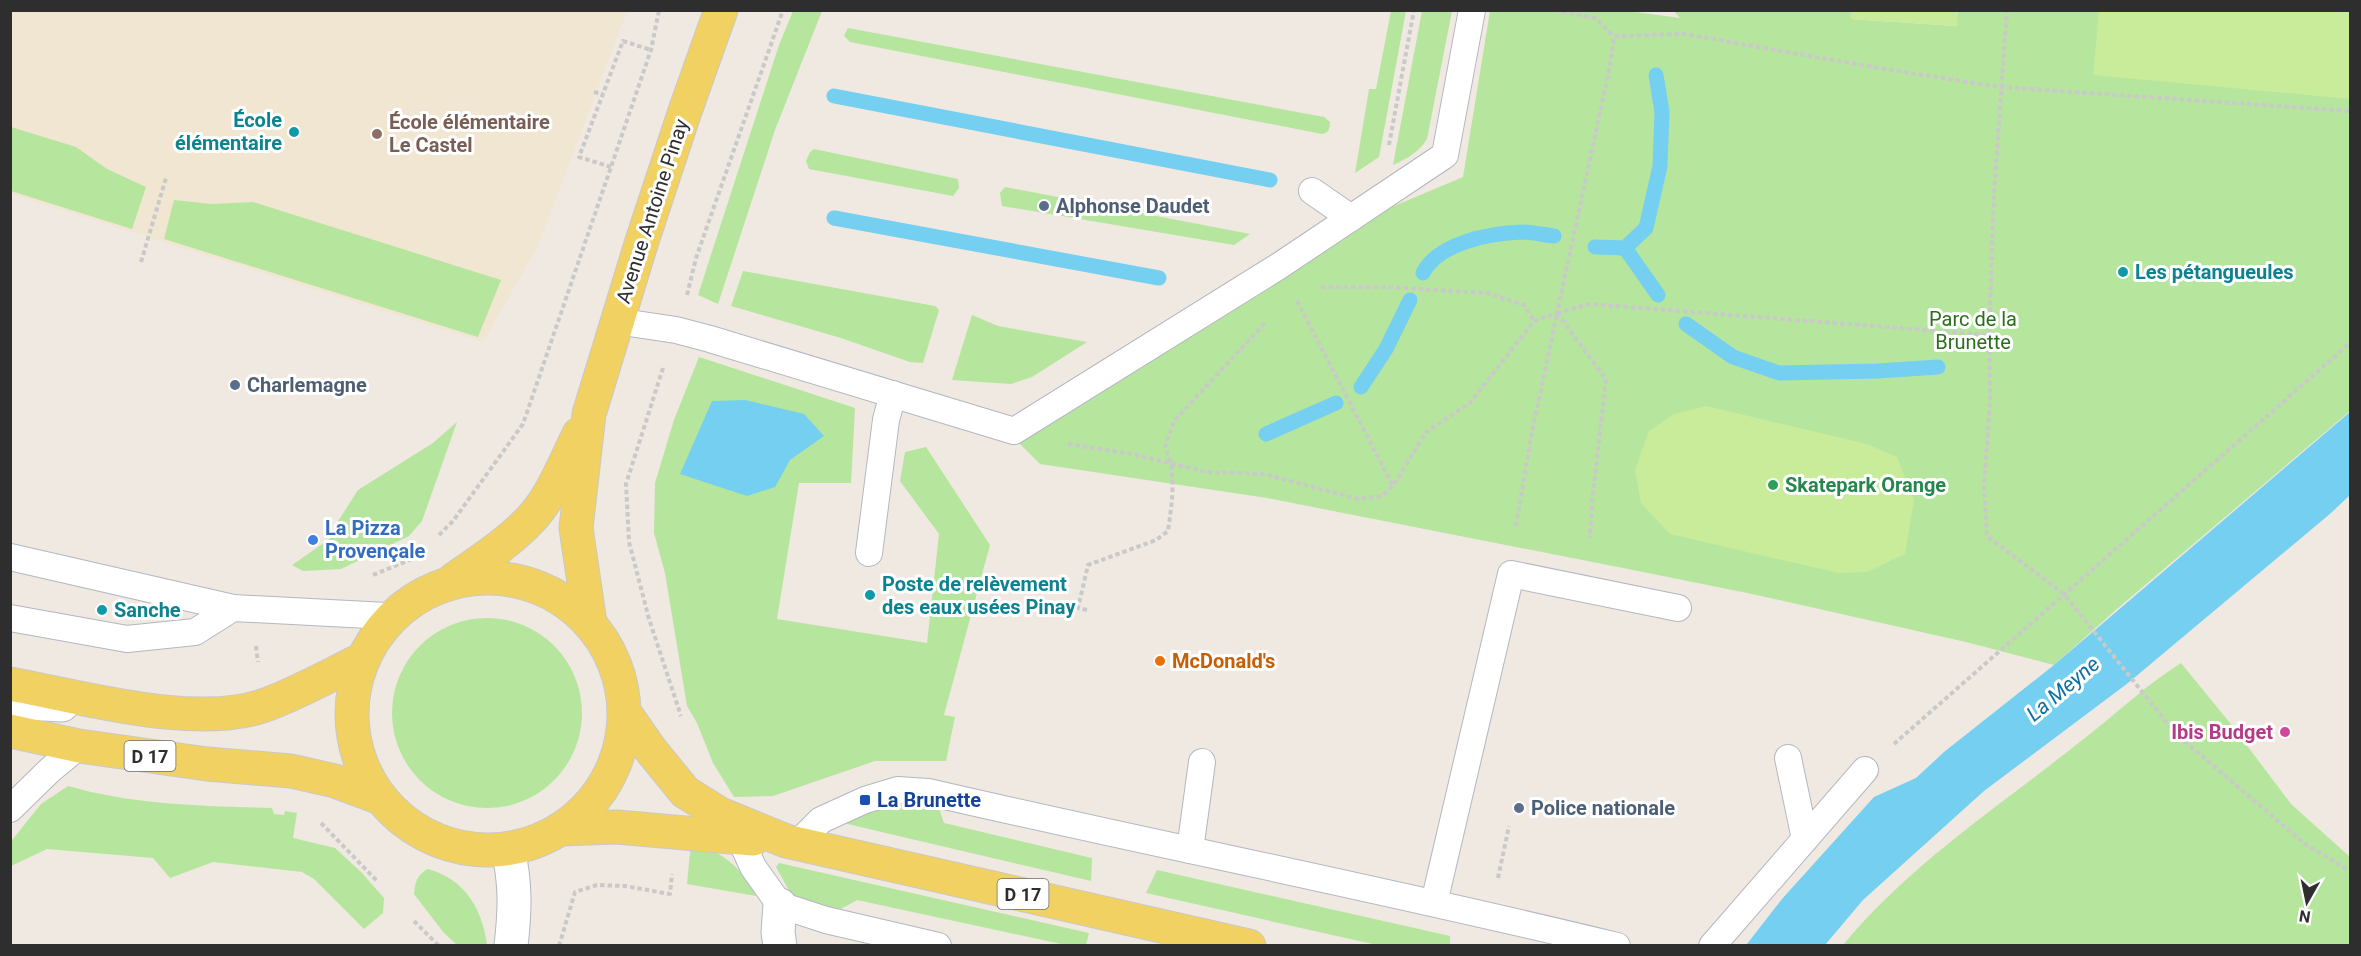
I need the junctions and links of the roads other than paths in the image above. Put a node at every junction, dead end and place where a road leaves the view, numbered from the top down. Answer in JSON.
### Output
{"nodes":[{"id":1,"x":721,"y":10,"type":"edge"},
{"id":2,"x":1472,"y":10,"type":"edge"},
{"id":3,"x":1312,"y":191,"type":"dead end"},
{"id":4,"x":1351,"y":218,"type":"junction"},
{"id":5,"x":616,"y":321,"type":"junction"},
{"id":6,"x":892,"y":394,"type":"junction"},
{"id":7,"x":589,"y":414,"type":"junction"},
{"id":8,"x":869,"y":553,"type":"dead end"},
{"id":9,"x":10,"y":557,"type":"edge"},
{"id":10,"x":453,"y":580,"type":"junction"},
{"id":11,"x":233,"y":608,"type":"junction"},
{"id":12,"x":1678,"y":608,"type":"dead end"},
{"id":13,"x":387,"y":616,"type":"junction"},
{"id":14,"x":10,"y":618,"type":"edge"},
{"id":15,"x":590,"y":623,"type":"junction"},
{"id":16,"x":363,"y":659,"type":"junction"},
{"id":17,"x":10,"y":684,"type":"edge"},
{"id":18,"x":10,"y":702,"type":"edge"},
{"id":19,"x":150,"y":710,"type":"junction"},
{"id":20,"x":625,"y":713,"type":"junction"},
{"id":21,"x":10,"y":731,"type":"edge"},
{"id":22,"x":79,"y":746,"type":"junction"},
{"id":23,"x":1788,"y":759,"type":"dead end"},
{"id":24,"x":1202,"y":762,"type":"dead end"},
{"id":25,"x":1865,"y":770,"type":"road end"},
{"id":26,"x":381,"y":798,"type":"junction"},
{"id":27,"x":10,"y":809,"type":"edge"},
{"id":28,"x":561,"y":829,"type":"junction"},
{"id":29,"x":740,"y":838,"type":"junction"},
{"id":30,"x":1805,"y":839,"type":"junction"},
{"id":31,"x":792,"y":842,"type":"junction"},
{"id":32,"x":508,"y":849,"type":"junction"},
{"id":33,"x":1190,"y":850,"type":"junction"},
{"id":34,"x":1434,"y":903,"type":"junction"},
{"id":35,"x":780,"y":905,"type":"junction"},
{"id":36,"x":511,"y":945,"type":"edge"},
{"id":37,"x":780,"y":945,"type":"edge"},
{"id":38,"x":938,"y":945,"type":"edge"},
{"id":39,"x":1249,"y":945,"type":"edge"},
{"id":40,"x":1617,"y":945,"type":"edge"},
{"id":41,"x":1712,"y":945,"type":"edge"}],
"edges":[{"from":1,"to":5,"type":"main road","name":"Avenue Antoine Pinay"},
{"from":2,"to":4,"type":"lane"},
{"from":3,"to":4,"type":"lane"},
{"from":4,"to":6,"type":"lane"},
{"from":5,"to":6,"type":"lane"},
{"from":5,"to":7,"type":"main road","name":"Avenue Antoine Pinay"},
{"from":6,"to":8,"type":"lane"},
{"from":7,"to":10,"type":"main road","name":"Avenue Antoine Pinay"},
{"from":7,"to":15,"type":"main road","name":"Avenue Antoine Pinay"},
{"from":9,"to":11,"type":"lane"},
{"from":10,"to":13,"type":"main road","number":"D 17"},
{"from":10,"to":15,"type":"main road","number":"D 17"},
{"from":11,"to":13,"type":"lane"},
{"from":11,"to":14,"type":"lane"},
{"from":12,"to":34,"type":"lane"},
{"from":13,"to":16,"type":"main road","number":"D 17"},
{"from":15,"to":20,"type":"main road","number":"D 17"},
{"from":16,"to":19,"type":"main road","number":"D 17"},
{"from":16,"to":26,"type":"main road","number":"D 17"},
{"from":17,"to":19,"type":"main road","number":"D 17"},
{"from":18,"to":19,"type":"street"},
{"from":20,"to":28,"type":"main road","number":"D 17"},
{"from":20,"to":31,"type":"main road","number":"D 17"},
{"from":21,"to":22,"type":"main road","number":"D 17"},
{"from":22,"to":26,"type":"main road","number":"D 17"},
{"from":22,"to":27,"type":"lane"},
{"from":23,"to":30,"type":"lane"},
{"from":24,"to":33,"type":"lane"},
{"from":25,"to":30,"type":"lane"},
{"from":26,"to":32,"type":"main road","number":"D 17"},
{"from":28,"to":29,"type":"main road","number":"D 17"},
{"from":28,"to":32,"type":"main road","number":"D 17"},
{"from":29,"to":31,"type":"main road","number":"D 17"},
{"from":29,"to":35,"type":"lane"},
{"from":30,"to":41,"type":"lane"},
{"from":31,"to":33,"type":"lane"},
{"from":31,"to":39,"type":"main road","number":"D 17"},
{"from":32,"to":36,"type":"street"},
{"from":33,"to":34,"type":"lane"},
{"from":34,"to":40,"type":"lane"},
{"from":35,"to":37,"type":"street"},
{"from":35,"to":38,"type":"lane"}]}
